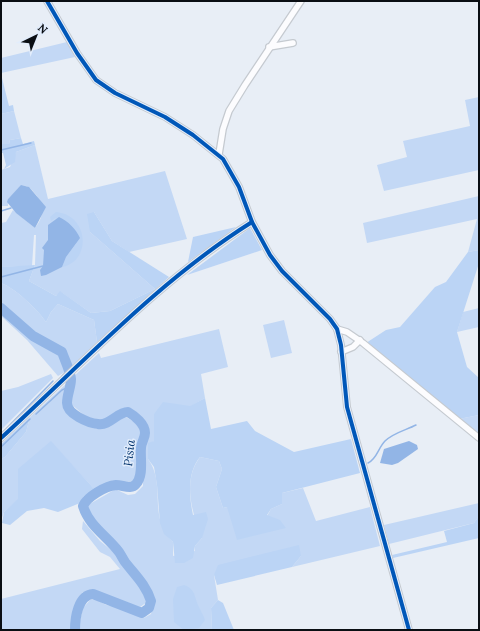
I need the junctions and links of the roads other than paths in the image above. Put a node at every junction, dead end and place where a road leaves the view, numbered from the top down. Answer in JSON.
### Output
{"nodes":[{"id":1,"x":47,"y":1,"type":"edge"},
{"id":2,"x":301,"y":1,"type":"edge"},
{"id":3,"x":293,"y":43,"type":"dead end"},
{"id":4,"x":269,"y":48,"type":"junction"},
{"id":5,"x":219,"y":154,"type":"junction"},
{"id":6,"x":252,"y":222,"type":"junction"},
{"id":7,"x":337,"y":329,"type":"junction"},
{"id":8,"x":360,"y":340,"type":"junction"},
{"id":9,"x":342,"y":352,"type":"junction"},
{"id":10,"x":1,"y":438,"type":"edge"},
{"id":11,"x":479,"y":438,"type":"edge"},
{"id":12,"x":409,"y":630,"type":"edge"}],
"edges":[{"from":1,"to":5,"type":"street"},
{"from":2,"to":4,"type":"street"},
{"from":3,"to":4,"type":"street"},
{"from":4,"to":5,"type":"street"},
{"from":5,"to":6,"type":"street"},
{"from":6,"to":7,"type":"street"},
{"from":6,"to":10,"type":"street"},
{"from":7,"to":8,"type":"street"},
{"from":7,"to":9,"type":"street"},
{"from":8,"to":9,"type":"street"},
{"from":8,"to":11,"type":"street"},
{"from":9,"to":12,"type":"street"}]}
